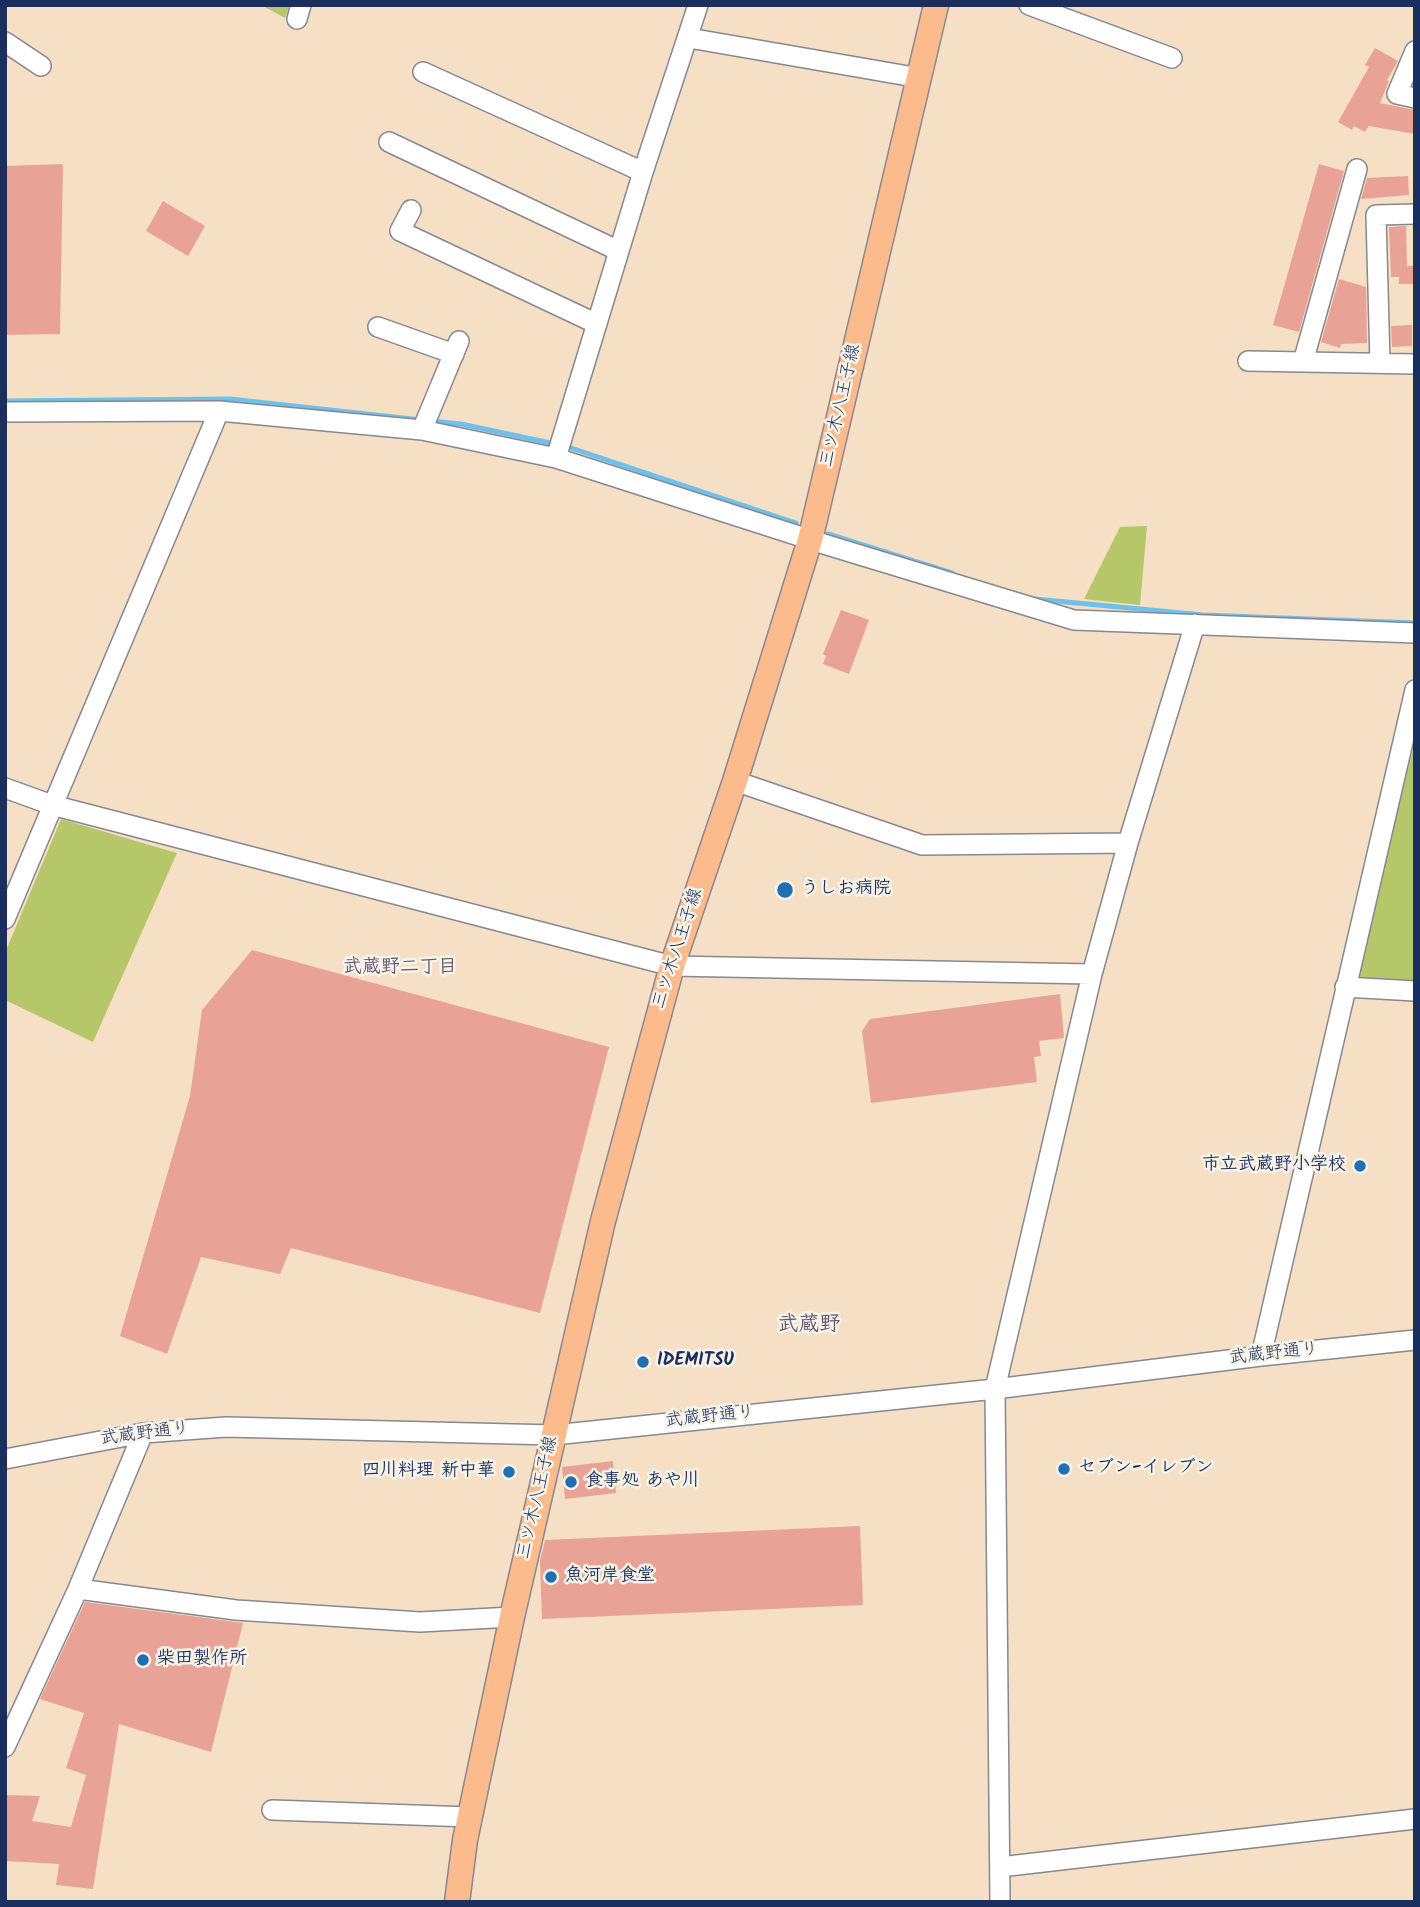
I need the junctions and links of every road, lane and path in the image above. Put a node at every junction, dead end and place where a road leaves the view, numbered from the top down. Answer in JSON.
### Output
{"nodes":[{"id":1,"x":936,"y":5,"type":"edge"},
{"id":2,"x":1029,"y":5,"type":"edge"},
{"id":3,"x":694,"y":7,"type":"edge"},
{"id":4,"x":689,"y":38,"type":"junction"},
{"id":5,"x":5,"y":42,"type":"edge"},
{"id":6,"x":1415,"y":51,"type":"edge"},
{"id":7,"x":1172,"y":58,"type":"dead end"},
{"id":8,"x":41,"y":66,"type":"dead end"},
{"id":9,"x":423,"y":72,"type":"dead end"},
{"id":10,"x":920,"y":78,"type":"junction"},
{"id":11,"x":1415,"y":98,"type":"edge"},
{"id":12,"x":389,"y":142,"type":"dead end"},
{"id":13,"x":1356,"y":169,"type":"dead end"},
{"id":14,"x":643,"y":172,"type":"junction"},
{"id":15,"x":411,"y":210,"type":"dead end"},
{"id":16,"x":1415,"y":214,"type":"edge"},
{"id":17,"x":619,"y":251,"type":"junction"},
{"id":18,"x":597,"y":324,"type":"junction"},
{"id":19,"x":379,"y":327,"type":"dead end"},
{"id":20,"x":1248,"y":361,"type":"dead end"},
{"id":21,"x":1303,"y":362,"type":"junction"},
{"id":22,"x":1380,"y":363,"type":"junction"},
{"id":23,"x":1415,"y":364,"type":"edge"},
{"id":24,"x":219,"y":411,"type":"junction"},
{"id":25,"x":5,"y":412,"type":"edge"},
{"id":26,"x":425,"y":423,"type":"junction"},
{"id":27,"x":559,"y":450,"type":"junction"},
{"id":28,"x":810,"y":540,"type":"junction"},
{"id":29,"x":1195,"y":624,"type":"junction"},
{"id":30,"x":1415,"y":633,"type":"edge"},
{"id":31,"x":1415,"y":690,"type":"edge"},
{"id":32,"x":735,"y":781,"type":"junction"},
{"id":33,"x":5,"y":788,"type":"edge"},
{"id":34,"x":52,"y":805,"type":"junction"},
{"id":35,"x":1128,"y":843,"type":"junction"},
{"id":36,"x":5,"y":919,"type":"edge"},
{"id":37,"x":672,"y":966,"type":"junction"},
{"id":38,"x":1092,"y":974,"type":"junction"},
{"id":39,"x":1345,"y":987,"type":"junction"},
{"id":40,"x":1415,"y":991,"type":"edge"},
{"id":41,"x":1415,"y":1340,"type":"edge"},
{"id":42,"x":1261,"y":1356,"type":"junction"},
{"id":43,"x":995,"y":1389,"type":"junction"},
{"id":44,"x":143,"y":1433,"type":"junction"},
{"id":45,"x":554,"y":1434,"type":"junction"},
{"id":46,"x":5,"y":1458,"type":"edge"},
{"id":47,"x":78,"y":1589,"type":"junction"},
{"id":48,"x":512,"y":1617,"type":"junction"},
{"id":49,"x":5,"y":1747,"type":"edge"},
{"id":50,"x":272,"y":1810,"type":"dead end"},
{"id":51,"x":470,"y":1817,"type":"junction"},
{"id":52,"x":1415,"y":1819,"type":"edge"},
{"id":53,"x":1000,"y":1867,"type":"junction"},
{"id":54,"x":457,"y":1902,"type":"edge"},
{"id":55,"x":1000,"y":1902,"type":"edge"}],
"edges":[{"from":1,"to":10,"type":"main road","name":"三ツ木八王子線"},
{"from":2,"to":7,"type":"street"},
{"from":3,"to":4,"type":"street"},
{"from":4,"to":10,"type":"street"},
{"from":4,"to":14,"type":"street"},
{"from":5,"to":8,"type":"street"},
{"from":6,"to":11,"type":"street"},
{"from":9,"to":14,"type":"street"},
{"from":10,"to":28,"type":"main road","name":"三ツ木八王子線"},
{"from":12,"to":17,"type":"street"},
{"from":13,"to":21,"type":"street"},
{"from":14,"to":17,"type":"street"},
{"from":15,"to":18,"type":"street"},
{"from":16,"to":22,"type":"street"},
{"from":17,"to":18,"type":"street"},
{"from":18,"to":27,"type":"street"},
{"from":19,"to":26,"type":"street"},
{"from":20,"to":21,"type":"street"},
{"from":21,"to":22,"type":"street"},
{"from":22,"to":23,"type":"street"},
{"from":24,"to":25,"type":"street"},
{"from":24,"to":26,"type":"street"},
{"from":24,"to":34,"type":"street"},
{"from":26,"to":27,"type":"street"},
{"from":27,"to":28,"type":"street"},
{"from":28,"to":29,"type":"street"},
{"from":28,"to":32,"type":"main road","name":"三ツ木八王子線"},
{"from":29,"to":30,"type":"street"},
{"from":29,"to":35,"type":"street"},
{"from":31,"to":39,"type":"street"},
{"from":32,"to":35,"type":"street"},
{"from":32,"to":37,"type":"main road","name":"三ツ木八王子線"},
{"from":33,"to":34,"type":"street"},
{"from":34,"to":36,"type":"street"},
{"from":34,"to":37,"type":"street"},
{"from":35,"to":38,"type":"street"},
{"from":37,"to":38,"type":"street"},
{"from":37,"to":45,"type":"main road","name":"三ツ木八王子線"},
{"from":38,"to":43,"type":"street"},
{"from":39,"to":40,"type":"street"},
{"from":39,"to":42,"type":"street"},
{"from":41,"to":42,"type":"street","name":"武蔵野通り"},
{"from":42,"to":43,"type":"street","name":"武蔵野通り"},
{"from":43,"to":45,"type":"street","name":"武蔵野通り"},
{"from":43,"to":53,"type":"street"},
{"from":44,"to":45,"type":"street","name":"武蔵野通り"},
{"from":44,"to":46,"type":"street","name":"武蔵野通り"},
{"from":44,"to":47,"type":"street"},
{"from":45,"to":48,"type":"main road","name":"三ツ木八王子線"},
{"from":47,"to":48,"type":"street"},
{"from":47,"to":49,"type":"street"},
{"from":48,"to":51,"type":"main road","name":"三ツ木八王子線"},
{"from":50,"to":51,"type":"street"},
{"from":51,"to":54,"type":"main road","name":"三ツ木八王子線"},
{"from":52,"to":53,"type":"street"},
{"from":53,"to":55,"type":"street"}]}
